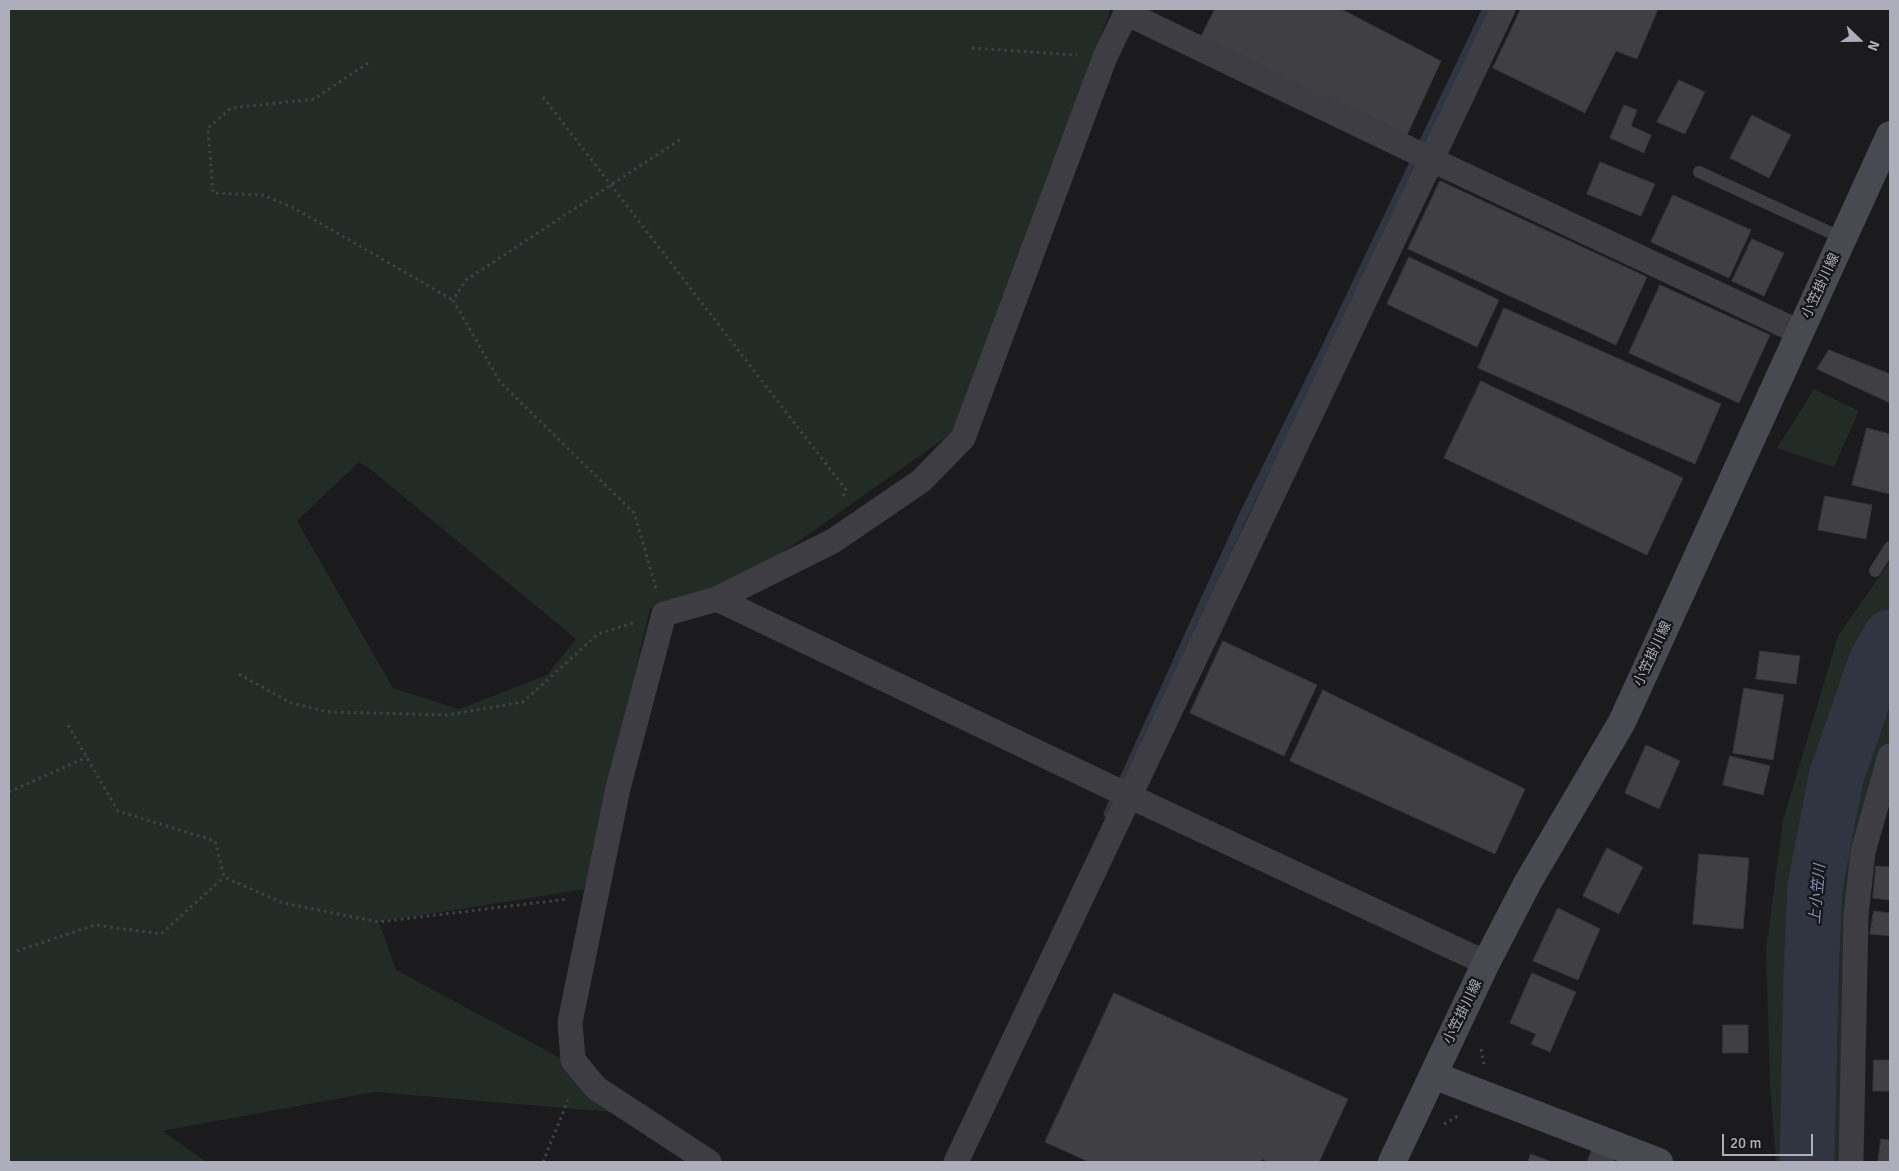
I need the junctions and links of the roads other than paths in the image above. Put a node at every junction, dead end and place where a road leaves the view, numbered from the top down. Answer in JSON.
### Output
{"nodes":[{"id":1,"x":1503,"y":9,"type":"edge"},
{"id":2,"x":1127,"y":11,"type":"edge"},
{"id":3,"x":1889,"y":141,"type":"edge"},
{"id":4,"x":1424,"y":156,"type":"junction"},
{"id":5,"x":1699,"y":172,"type":"dead end"},
{"id":6,"x":1842,"y":238,"type":"junction"},
{"id":7,"x":1800,"y":332,"type":"junction"},
{"id":8,"x":1890,"y":547,"type":"edge"},
{"id":9,"x":1874,"y":571,"type":"dead end"},
{"id":10,"x":717,"y":598,"type":"junction"},
{"id":11,"x":1890,"y":756,"type":"edge"},
{"id":12,"x":1129,"y":796,"type":"junction"},
{"id":13,"x":1486,"y":963,"type":"junction"},
{"id":14,"x":1433,"y":1075,"type":"junction"},
{"id":15,"x":1604,"y":1153,"type":"edge"},
{"id":16,"x":709,"y":1162,"type":"edge"},
{"id":17,"x":956,"y":1162,"type":"edge"},
{"id":18,"x":1392,"y":1162,"type":"edge"},
{"id":19,"x":1659,"y":1162,"type":"edge"},
{"id":20,"x":1851,"y":1162,"type":"edge"}],
"edges":[{"from":1,"to":4,"type":"street"},
{"from":2,"to":4,"type":"street"},
{"from":2,"to":10,"type":"street"},
{"from":3,"to":6,"type":"main road","name":"小笠掛川線"},
{"from":4,"to":7,"type":"street"},
{"from":4,"to":12,"type":"street"},
{"from":5,"to":6,"type":"lane"},
{"from":6,"to":7,"type":"main road","name":"小笠掛川線"},
{"from":7,"to":13,"type":"main road","name":"小笠掛川線"},
{"from":8,"to":9,"type":"lane"},
{"from":10,"to":12,"type":"street"},
{"from":10,"to":16,"type":"street"},
{"from":11,"to":20,"type":"street"},
{"from":12,"to":13,"type":"street"},
{"from":12,"to":17,"type":"street"},
{"from":13,"to":14,"type":"main road","name":"小笠掛川線"},
{"from":14,"to":15,"type":"main road"},
{"from":14,"to":18,"type":"main road","name":"小笠掛川線"},
{"from":15,"to":19,"type":"main road"}]}
